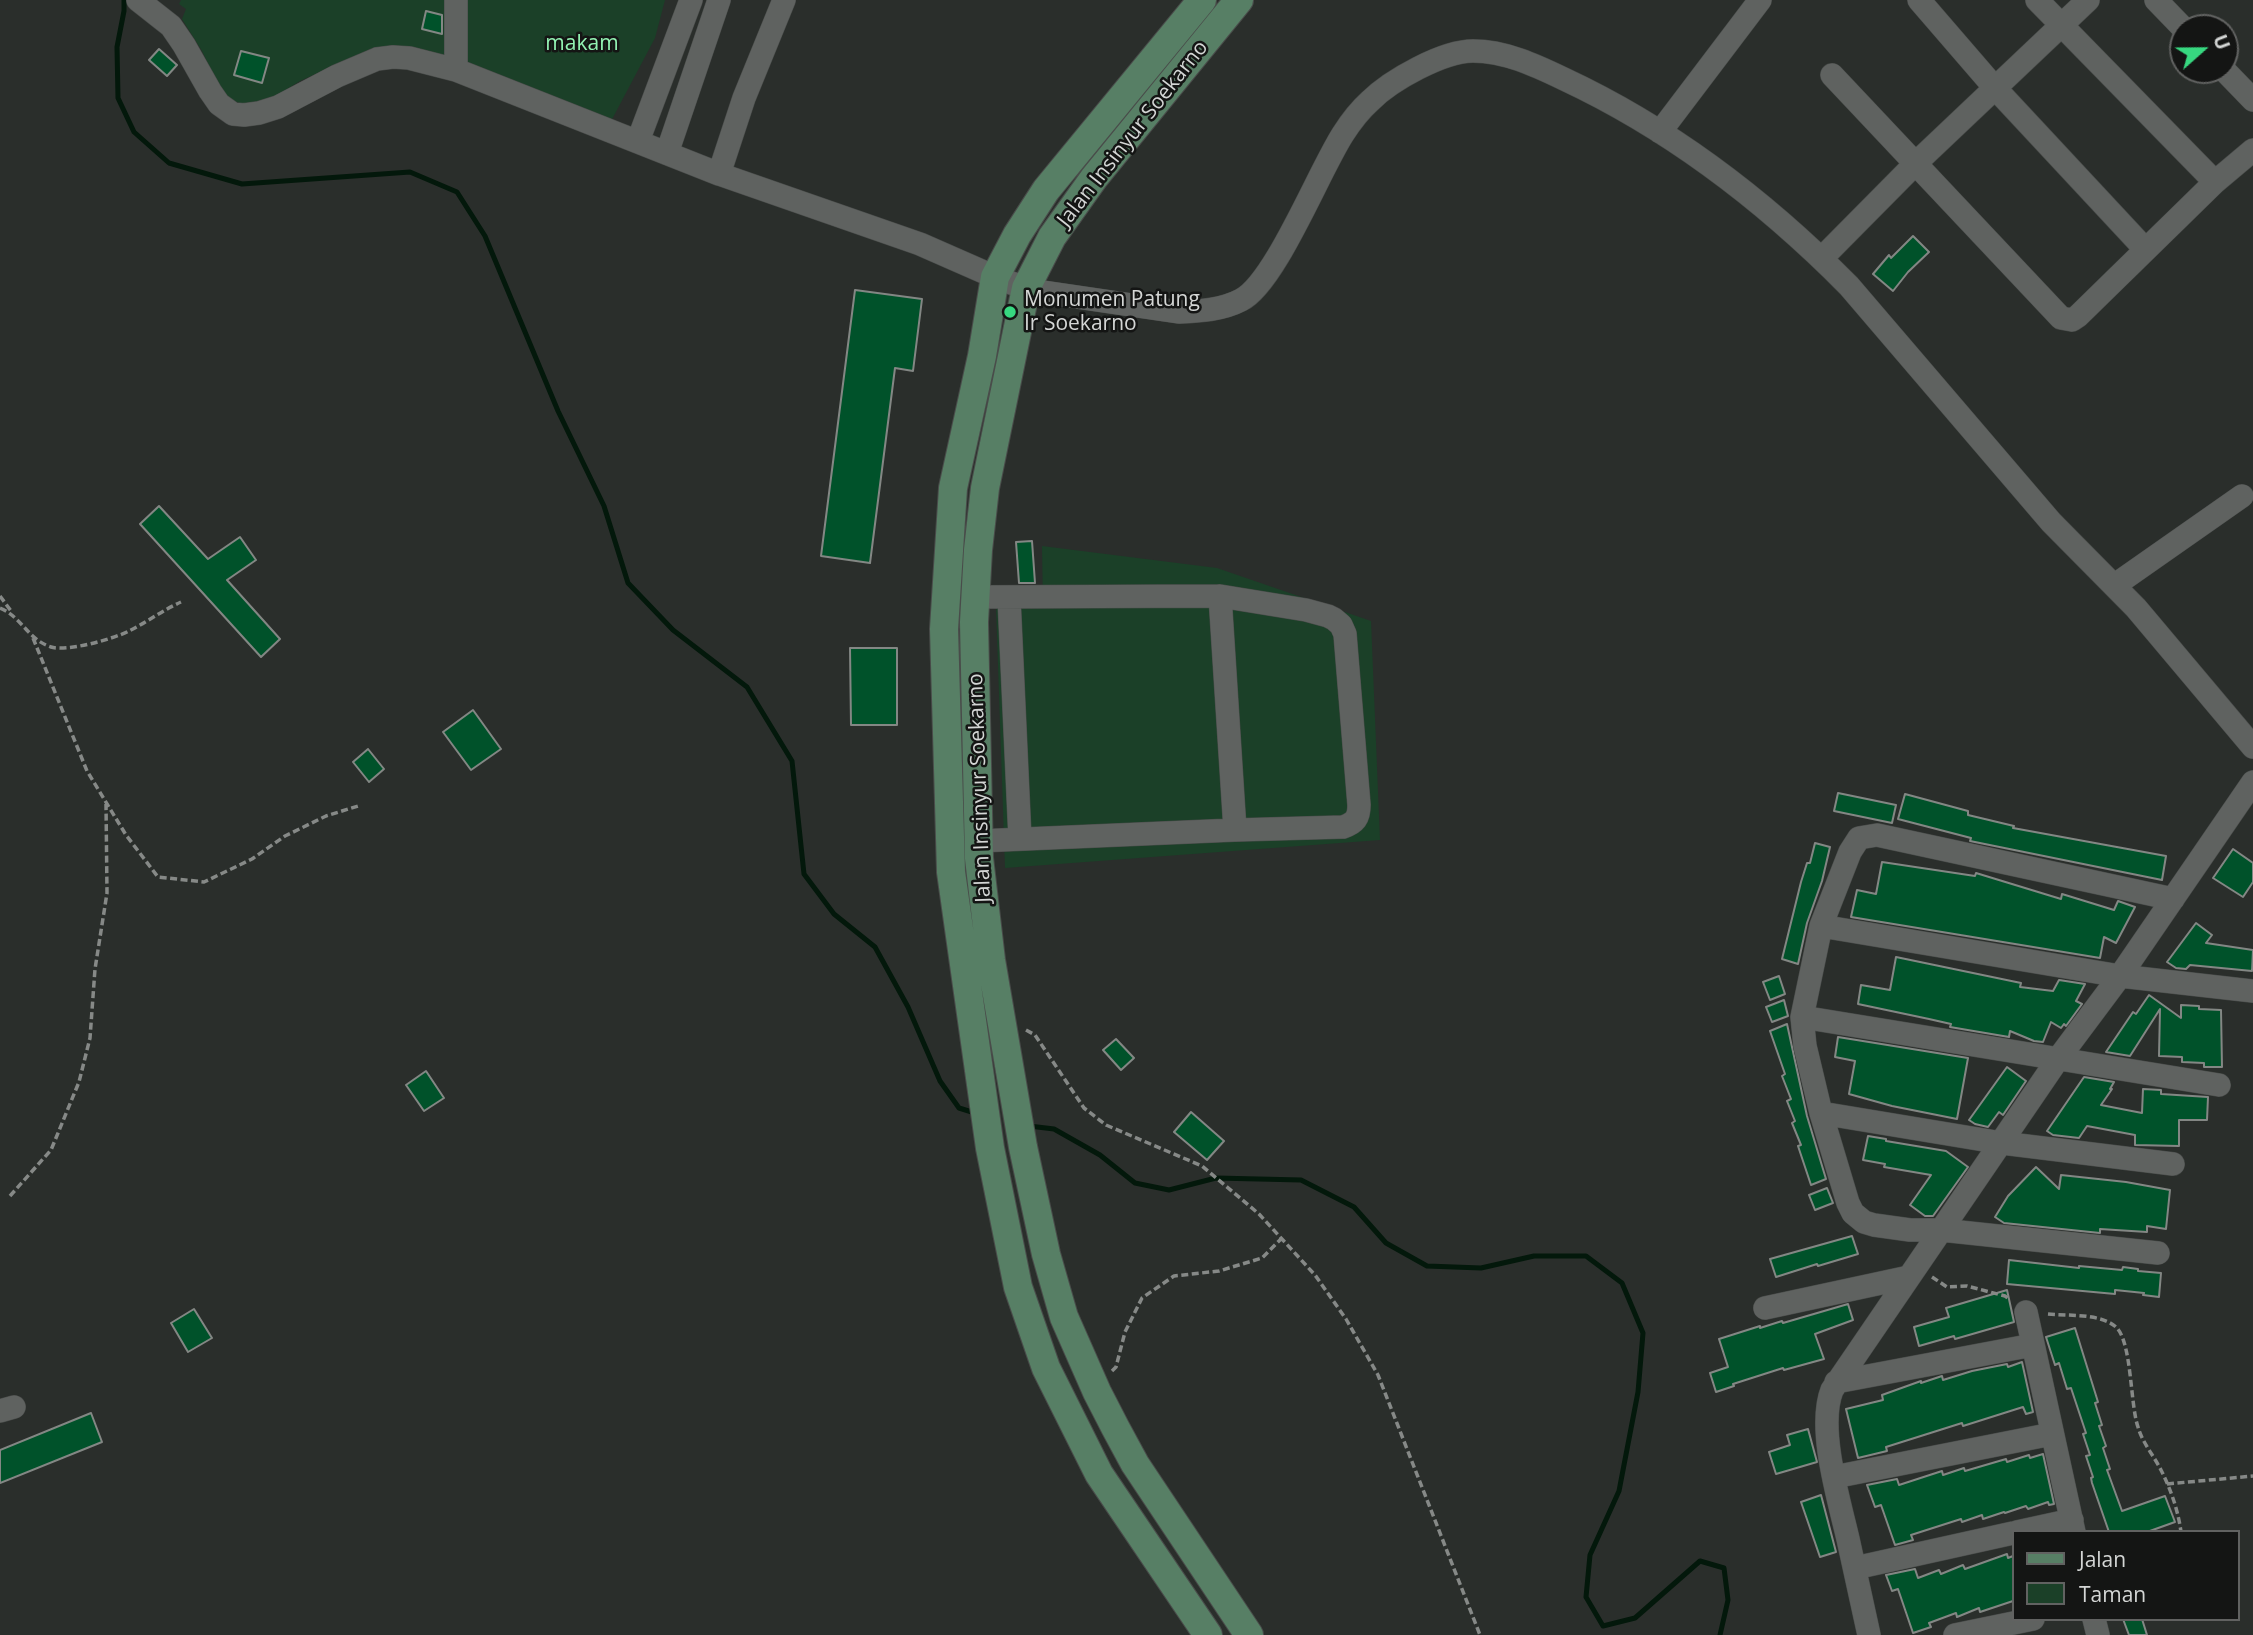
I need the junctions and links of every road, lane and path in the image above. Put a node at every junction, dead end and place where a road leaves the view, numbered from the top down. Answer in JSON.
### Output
{"nodes":[{"id":1,"x":138,"y":0,"type":"edge"},
{"id":2,"x":456,"y":0,"type":"edge"},
{"id":3,"x":691,"y":0,"type":"edge"},
{"id":4,"x":719,"y":0,"type":"edge"},
{"id":5,"x":784,"y":0,"type":"edge"},
{"id":6,"x":1202,"y":0,"type":"edge"},
{"id":7,"x":1239,"y":0,"type":"edge"},
{"id":8,"x":1760,"y":0,"type":"edge"},
{"id":9,"x":1919,"y":0,"type":"edge"},
{"id":10,"x":2037,"y":0,"type":"edge"},
{"id":11,"x":2088,"y":0,"type":"edge"},
{"id":12,"x":2156,"y":0,"type":"edge"},
{"id":13,"x":2170,"y":14,"type":"edge"},
{"id":14,"x":2061,"y":24,"type":"junction"},
{"id":15,"x":456,"y":70,"type":"junction"},
{"id":16,"x":1832,"y":75,"type":"dead end"},
{"id":17,"x":2238,"y":84,"type":"edge"},
{"id":18,"x":1995,"y":88,"type":"junction"},
{"id":19,"x":2253,"y":100,"type":"edge"},
{"id":20,"x":1660,"y":132,"type":"junction"},
{"id":21,"x":638,"y":141,"type":"junction"},
{"id":22,"x":2253,"y":150,"type":"edge"},
{"id":23,"x":667,"y":153,"type":"junction"},
{"id":24,"x":1916,"y":163,"type":"junction"},
{"id":25,"x":719,"y":174,"type":"junction"},
{"id":26,"x":2215,"y":182,"type":"junction"},
{"id":27,"x":2145,"y":249,"type":"junction"},
{"id":28,"x":1822,"y":258,"type":"junction"},
{"id":29,"x":995,"y":277,"type":"junction"},
{"id":30,"x":1026,"y":288,"type":"junction"},
{"id":31,"x":2242,"y":496,"type":"dead end"},
{"id":32,"x":2115,"y":585,"type":"junction"},
{"id":33,"x":0,"y":596,"type":"edge"},
{"id":34,"x":1220,"y":596,"type":"junction"},
{"id":35,"x":975,"y":597,"type":"junction"},
{"id":36,"x":1009,"y":598,"type":"junction"},
{"id":37,"x":181,"y":602,"type":"dead end"},
{"id":38,"x":0,"y":608,"type":"edge"},
{"id":39,"x":13,"y":614,"type":"junction"},
{"id":40,"x":33,"y":638,"type":"junction"},
{"id":41,"x":2253,"y":747,"type":"edge"},
{"id":42,"x":2253,"y":782,"type":"edge"},
{"id":43,"x":106,"y":802,"type":"junction"},
{"id":44,"x":358,"y":806,"type":"dead end"},
{"id":45,"x":1235,"y":830,"type":"junction"},
{"id":46,"x":1020,"y":839,"type":"junction"},
{"id":47,"x":978,"y":841,"type":"junction"},
{"id":48,"x":2173,"y":899,"type":"junction"},
{"id":49,"x":1821,"y":926,"type":"junction"},
{"id":50,"x":2120,"y":976,"type":"junction"},
{"id":51,"x":2253,"y":991,"type":"edge"},
{"id":52,"x":1001,"y":1017,"type":"junction"},
{"id":53,"x":1802,"y":1017,"type":"junction"},
{"id":54,"x":2058,"y":1059,"type":"junction"},
{"id":55,"x":1014,"y":1083,"type":"junction"},
{"id":56,"x":2219,"y":1085,"type":"dead end"},
{"id":57,"x":982,"y":1090,"type":"junction"},
{"id":58,"x":1821,"y":1113,"type":"junction"},
{"id":59,"x":2002,"y":1143,"type":"junction"},
{"id":60,"x":2173,"y":1164,"type":"dead end"},
{"id":61,"x":10,"y":1196,"type":"dead end"},
{"id":62,"x":1941,"y":1230,"type":"junction"},
{"id":63,"x":1281,"y":1238,"type":"junction"},
{"id":64,"x":2158,"y":1253,"type":"dead end"},
{"id":65,"x":1913,"y":1270,"type":"junction"},
{"id":66,"x":1765,"y":1308,"type":"dead end"},
{"id":67,"x":2026,"y":1312,"type":"junction"},
{"id":68,"x":2033,"y":1345,"type":"junction"},
{"id":69,"x":1836,"y":1382,"type":"junction"},
{"id":70,"x":1097,"y":1392,"type":"junction"},
{"id":71,"x":2052,"y":1434,"type":"junction"},
{"id":72,"x":2253,"y":1476,"type":"edge"},
{"id":73,"x":1834,"y":1477,"type":"junction"},
{"id":74,"x":2167,"y":1484,"type":"junction"},
{"id":75,"x":2073,"y":1526,"type":"edge"},
{"id":76,"x":2034,"y":1530,"type":"edge"},
{"id":77,"x":2181,"y":1530,"type":"edge"},
{"id":78,"x":2011,"y":1533,"type":"edge"},
{"id":79,"x":1855,"y":1568,"type":"junction"},
{"id":80,"x":2023,"y":1621,"type":"edge"},
{"id":81,"x":1208,"y":1635,"type":"edge"},
{"id":82,"x":1249,"y":1635,"type":"edge"},
{"id":83,"x":1480,"y":1635,"type":"edge"},
{"id":84,"x":1869,"y":1635,"type":"edge"},
{"id":85,"x":1955,"y":1635,"type":"edge"}],
"edges":[{"from":1,"to":15,"type":"street"},
{"from":2,"to":15,"type":"street"},
{"from":3,"to":21,"type":"street"},
{"from":4,"to":23,"type":"street"},
{"from":5,"to":25,"type":"street"},
{"from":6,"to":29,"type":"main road","name":"Jalan Insinyur Soekarno"},
{"from":7,"to":30,"type":"main road","name":"Jalan Insinyur Soekarno"},
{"from":8,"to":20,"type":"street"},
{"from":9,"to":18,"type":"street"},
{"from":10,"to":14,"type":"street"},
{"from":11,"to":14,"type":"street"},
{"from":12,"to":13,"type":"street"},
{"from":14,"to":18,"type":"street"},
{"from":14,"to":26,"type":"street"},
{"from":15,"to":21,"type":"street"},
{"from":16,"to":24,"type":"street"},
{"from":17,"to":19,"type":"street"},
{"from":18,"to":24,"type":"street"},
{"from":18,"to":27,"type":"street"},
{"from":20,"to":28,"type":"street"},
{"from":20,"to":30,"type":"street"},
{"from":21,"to":23,"type":"street"},
{"from":22,"to":26,"type":"street"},
{"from":23,"to":25,"type":"street"},
{"from":24,"to":27,"type":"street"},
{"from":24,"to":28,"type":"street"},
{"from":25,"to":29,"type":"street"},
{"from":26,"to":27,"type":"street"},
{"from":28,"to":32,"type":"street"},
{"from":29,"to":30,"type":"street"},
{"from":29,"to":57,"type":"main road","name":"Jalan Insinyur Soekarno"},
{"from":30,"to":35,"type":"main road","name":"Jalan Insinyur Soekarno"},
{"from":31,"to":32,"type":"street"},
{"from":32,"to":41,"type":"street"},
{"from":33,"to":39,"type":"path"},
{"from":34,"to":36,"type":"street"},
{"from":34,"to":45,"type":"street"},
{"from":34,"to":45,"type":"street"},
{"from":35,"to":36,"type":"street"},
{"from":35,"to":47,"type":"main road","name":"Jalan Insinyur Soekarno"},
{"from":36,"to":46,"type":"street"},
{"from":37,"to":40,"type":"path"},
{"from":38,"to":39,"type":"path"},
{"from":39,"to":40,"type":"path"},
{"from":40,"to":43,"type":"path"},
{"from":42,"to":48,"type":"street"},
{"from":43,"to":44,"type":"path"},
{"from":43,"to":61,"type":"path"},
{"from":45,"to":46,"type":"street"},
{"from":46,"to":47,"type":"street"},
{"from":47,"to":52,"type":"main road","name":"Jalan Insinyur Soekarno"},
{"from":48,"to":49,"type":"street"},
{"from":48,"to":50,"type":"street"},
{"from":49,"to":50,"type":"street"},
{"from":49,"to":53,"type":"street"},
{"from":50,"to":51,"type":"street"},
{"from":50,"to":54,"type":"street"},
{"from":52,"to":55,"type":"main road","name":"Jalan Insinyur Soekarno"},
{"from":52,"to":63,"type":"path"},
{"from":53,"to":54,"type":"street"},
{"from":53,"to":58,"type":"street"},
{"from":54,"to":56,"type":"street"},
{"from":54,"to":59,"type":"street"},
{"from":55,"to":57,"type":"main road"},
{"from":55,"to":70,"type":"main road","name":"Jalan Insinyur Soekarno"},
{"from":57,"to":81,"type":"main road","name":"Jalan Insinyur Soekarno"},
{"from":58,"to":59,"type":"street"},
{"from":58,"to":62,"type":"street"},
{"from":59,"to":60,"type":"street"},
{"from":59,"to":62,"type":"street"},
{"from":62,"to":64,"type":"street"},
{"from":62,"to":65,"type":"street"},
{"from":63,"to":70,"type":"path"},
{"from":63,"to":83,"type":"path"},
{"from":65,"to":66,"type":"street"},
{"from":65,"to":67,"type":"path"},
{"from":65,"to":69,"type":"street"},
{"from":67,"to":68,"type":"street"},
{"from":67,"to":74,"type":"path"},
{"from":68,"to":69,"type":"street"},
{"from":68,"to":71,"type":"street"},
{"from":69,"to":73,"type":"street"},
{"from":70,"to":82,"type":"main road","name":"Jalan Insinyur Soekarno"},
{"from":71,"to":73,"type":"street"},
{"from":71,"to":75,"type":"street"},
{"from":72,"to":74,"type":"path"},
{"from":73,"to":79,"type":"street"},
{"from":74,"to":77,"type":"path"},
{"from":75,"to":76,"type":"street"},
{"from":78,"to":79,"type":"street"},
{"from":79,"to":84,"type":"street"},
{"from":80,"to":85,"type":"street"}]}
